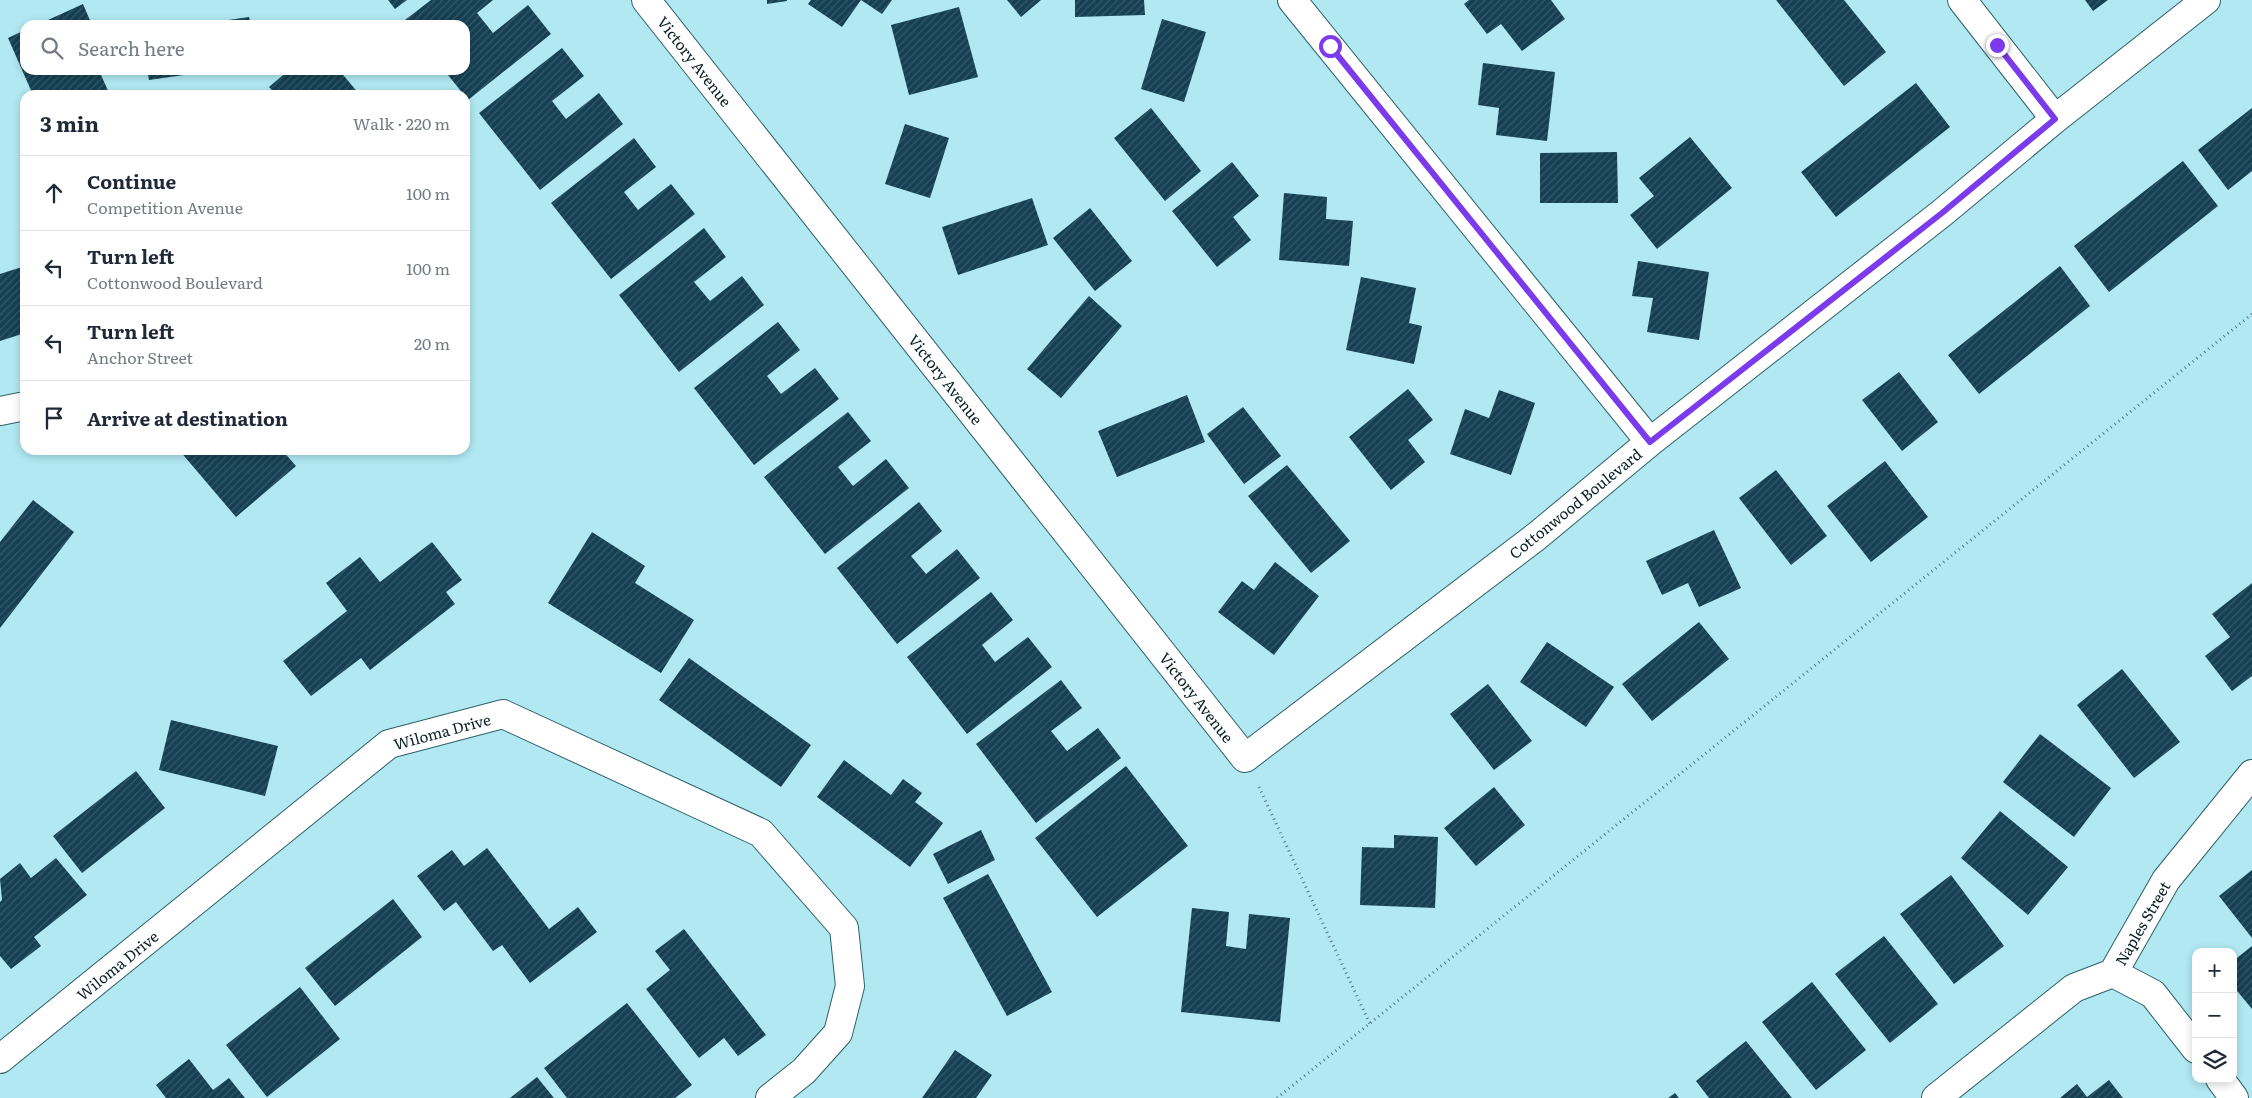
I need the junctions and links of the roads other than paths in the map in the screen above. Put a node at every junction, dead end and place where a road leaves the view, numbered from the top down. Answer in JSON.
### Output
{"nodes":[{"id":1,"x":646,"y":0,"type":"edge"},
{"id":2,"x":1292,"y":0,"type":"edge"},
{"id":3,"x":1962,"y":0,"type":"edge"},
{"id":4,"x":2206,"y":0,"type":"edge"},
{"id":5,"x":2055,"y":119,"type":"junction"},
{"id":6,"x":20,"y":407,"type":"edge"},
{"id":7,"x":0,"y":411,"type":"edge"},
{"id":8,"x":1650,"y":442,"type":"junction"},
{"id":9,"x":1245,"y":758,"type":"joint"},
{"id":10,"x":2252,"y":774,"type":"edge"},
{"id":11,"x":2113,"y":973,"type":"junction"},
{"id":12,"x":2192,"y":1044,"type":"edge"},
{"id":13,"x":0,"y":1059,"type":"edge"},
{"id":14,"x":2223,"y":1083,"type":"edge"},
{"id":15,"x":770,"y":1098,"type":"edge"},
{"id":16,"x":1936,"y":1098,"type":"edge"},
{"id":17,"x":2234,"y":1098,"type":"edge"}],
"edges":[{"from":1,"to":9,"type":"street","name":"Victory Avenue"},
{"from":2,"to":8,"type":"street"},
{"from":3,"to":5,"type":"street"},
{"from":4,"to":5,"type":"street","name":"Cottonwood Boulevard"},
{"from":5,"to":8,"type":"street","name":"Cottonwood Boulevard"},
{"from":6,"to":7,"type":"street"},
{"from":8,"to":9,"type":"street","name":"Cottonwood Boulevard"},
{"from":10,"to":11,"type":"street","name":"Naples Street"},
{"from":11,"to":12,"type":"street"},
{"from":11,"to":16,"type":"street","name":"Naples Street"},
{"from":13,"to":15,"type":"street","name":"Wiloma Drive"},
{"from":14,"to":17,"type":"street"}]}
